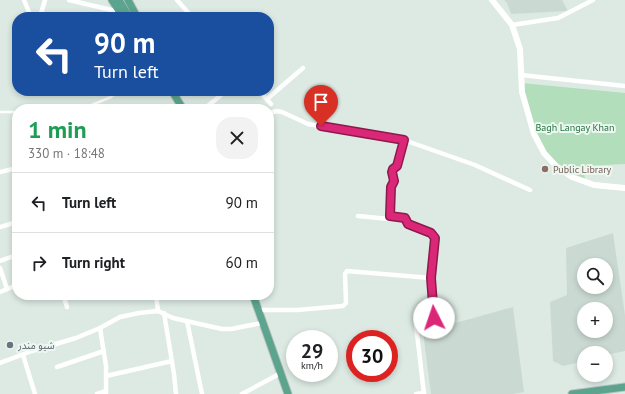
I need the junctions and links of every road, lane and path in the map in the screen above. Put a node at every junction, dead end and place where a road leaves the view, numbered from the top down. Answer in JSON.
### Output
{"nodes":[{"id":1,"x":24,"y":0,"type":"edge"},
{"id":2,"x":45,"y":0,"type":"edge"},
{"id":3,"x":69,"y":0,"type":"edge"},
{"id":4,"x":112,"y":0,"type":"edge"},
{"id":5,"x":119,"y":0,"type":"edge"},
{"id":6,"x":124,"y":0,"type":"edge"},
{"id":7,"x":128,"y":0,"type":"edge"},
{"id":8,"x":177,"y":0,"type":"edge"},
{"id":9,"x":492,"y":0,"type":"edge"},
{"id":10,"x":593,"y":0,"type":"edge"},
{"id":11,"x":29,"y":12,"type":"edge"},
{"id":12,"x":41,"y":12,"type":"edge"},
{"id":13,"x":111,"y":12,"type":"edge"},
{"id":14,"x":119,"y":12,"type":"edge"},
{"id":15,"x":129,"y":12,"type":"edge"},
{"id":16,"x":130,"y":12,"type":"edge"},
{"id":17,"x":132,"y":12,"type":"edge"},
{"id":18,"x":188,"y":12,"type":"edge"},
{"id":19,"x":512,"y":25,"type":"junction"},
{"id":20,"x":303,"y":68,"type":"dead end"},
{"id":21,"x":521,"y":75,"type":"junction"},
{"id":22,"x":625,"y":86,"type":"edge"},
{"id":23,"x":274,"y":93,"type":"edge"},
{"id":24,"x":112,"y":96,"type":"edge"},
{"id":25,"x":220,"y":96,"type":"edge"},
{"id":26,"x":264,"y":96,"type":"edge"},
{"id":27,"x":270,"y":96,"type":"edge"},
{"id":28,"x":267,"y":99,"type":"junction"},
{"id":29,"x":94,"y":104,"type":"edge"},
{"id":30,"x":210,"y":104,"type":"edge"},
{"id":31,"x":271,"y":104,"type":"dead end"},
{"id":32,"x":0,"y":112,"type":"edge"},
{"id":33,"x":12,"y":112,"type":"edge"},
{"id":34,"x":274,"y":112,"type":"edge"},
{"id":35,"x":404,"y":140,"type":"junction"},
{"id":36,"x":12,"y":169,"type":"edge"},
{"id":37,"x":0,"y":172,"type":"edge"},
{"id":38,"x":625,"y":188,"type":"edge"},
{"id":39,"x":530,"y":190,"type":"dead end"},
{"id":40,"x":358,"y":216,"type":"dead end"},
{"id":41,"x":390,"y":216,"type":"junction"},
{"id":42,"x":12,"y":223,"type":"edge"},
{"id":43,"x":0,"y":227,"type":"edge"},
{"id":44,"x":12,"y":257,"type":"edge"},
{"id":45,"x":0,"y":261,"type":"edge"},
{"id":46,"x":0,"y":268,"type":"edge"},
{"id":47,"x":431,"y":278,"type":"junction"},
{"id":48,"x":12,"y":287,"type":"edge"},
{"id":49,"x":7,"y":289,"type":"junction"},
{"id":50,"x":0,"y":292,"type":"edge"},
{"id":51,"x":65,"y":300,"type":"edge"},
{"id":52,"x":157,"y":300,"type":"edge"},
{"id":53,"x":255,"y":300,"type":"edge"},
{"id":54,"x":67,"y":306,"type":"dead end"},
{"id":55,"x":258,"y":310,"type":"junction"},
{"id":56,"x":158,"y":311,"type":"junction"},
{"id":57,"x":164,"y":313,"type":"junction"},
{"id":58,"x":187,"y":321,"type":"junction"},
{"id":59,"x":262,"y":323,"type":"junction"},
{"id":60,"x":100,"y":328,"type":"junction"},
{"id":61,"x":104,"y":351,"type":"junction"},
{"id":62,"x":23,"y":355,"type":"junction"},
{"id":63,"x":172,"y":361,"type":"junction"},
{"id":64,"x":0,"y":363,"type":"edge"},
{"id":65,"x":57,"y":367,"type":"dead end"},
{"id":66,"x":281,"y":373,"type":"junction"},
{"id":67,"x":106,"y":376,"type":"junction"},
{"id":68,"x":625,"y":387,"type":"edge"},
{"id":69,"x":106,"y":393,"type":"edge"},
{"id":70,"x":423,"y":393,"type":"edge"},
{"id":71,"x":35,"y":394,"type":"edge"},
{"id":72,"x":96,"y":394,"type":"edge"},
{"id":73,"x":174,"y":394,"type":"edge"},
{"id":74,"x":202,"y":394,"type":"edge"},
{"id":75,"x":242,"y":394,"type":"edge"},
{"id":76,"x":288,"y":394,"type":"edge"},
{"id":77,"x":416,"y":394,"type":"edge"},
{"id":78,"x":572,"y":394,"type":"edge"}],
"edges":[{"from":1,"to":11,"type":"street"},
{"from":2,"to":12,"type":"street"},
{"from":3,"to":13,"type":"street"},
{"from":4,"to":14,"type":"main road"},
{"from":5,"to":15,"type":"main road"},
{"from":6,"to":16,"type":"main road"},
{"from":7,"to":17,"type":"main road"},
{"from":8,"to":18,"type":"street"},
{"from":9,"to":19,"type":"street"},
{"from":10,"to":19,"type":"street"},
{"from":19,"to":21,"type":"street"},
{"from":20,"to":23,"type":"street"},
{"from":21,"to":22,"type":"street"},
{"from":21,"to":38,"type":"street"},
{"from":24,"to":29,"type":"lane"},
{"from":25,"to":30,"type":"street"},
{"from":26,"to":28,"type":"street"},
{"from":27,"to":28,"type":"street"},
{"from":28,"to":31,"type":"street"},
{"from":32,"to":33,"type":"lane"},
{"from":34,"to":35,"type":"street"},
{"from":35,"to":39,"type":"street"},
{"from":35,"to":41,"type":"street"},
{"from":36,"to":37,"type":"street"},
{"from":40,"to":41,"type":"street"},
{"from":41,"to":47,"type":"street"},
{"from":42,"to":43,"type":"street"},
{"from":44,"to":45,"type":"street"},
{"from":46,"to":49,"type":"street"},
{"from":47,"to":55,"type":"street"},
{"from":47,"to":70,"type":"street"},
{"from":48,"to":49,"type":"street"},
{"from":49,"to":50,"type":"street"},
{"from":51,"to":54,"type":"street"},
{"from":52,"to":56,"type":"street"},
{"from":53,"to":55,"type":"main road"},
{"from":55,"to":59,"type":"main road"},
{"from":56,"to":57,"type":"street"},
{"from":56,"to":60,"type":"street"},
{"from":57,"to":58,"type":"street"},
{"from":57,"to":63,"type":"street"},
{"from":58,"to":59,"type":"street"},
{"from":58,"to":74,"type":"street"},
{"from":59,"to":66,"type":"main road"},
{"from":60,"to":61,"type":"street"},
{"from":60,"to":62,"type":"street"},
{"from":61,"to":65,"type":"street"},
{"from":61,"to":67,"type":"street"},
{"from":62,"to":64,"type":"street"},
{"from":62,"to":71,"type":"street"},
{"from":63,"to":67,"type":"street"},
{"from":63,"to":73,"type":"street"},
{"from":66,"to":75,"type":"street"},
{"from":66,"to":76,"type":"main road"},
{"from":67,"to":69,"type":"street"},
{"from":68,"to":78,"type":"main road"},
{"from":69,"to":72,"type":"street"},
{"from":70,"to":77,"type":"street"}]}
